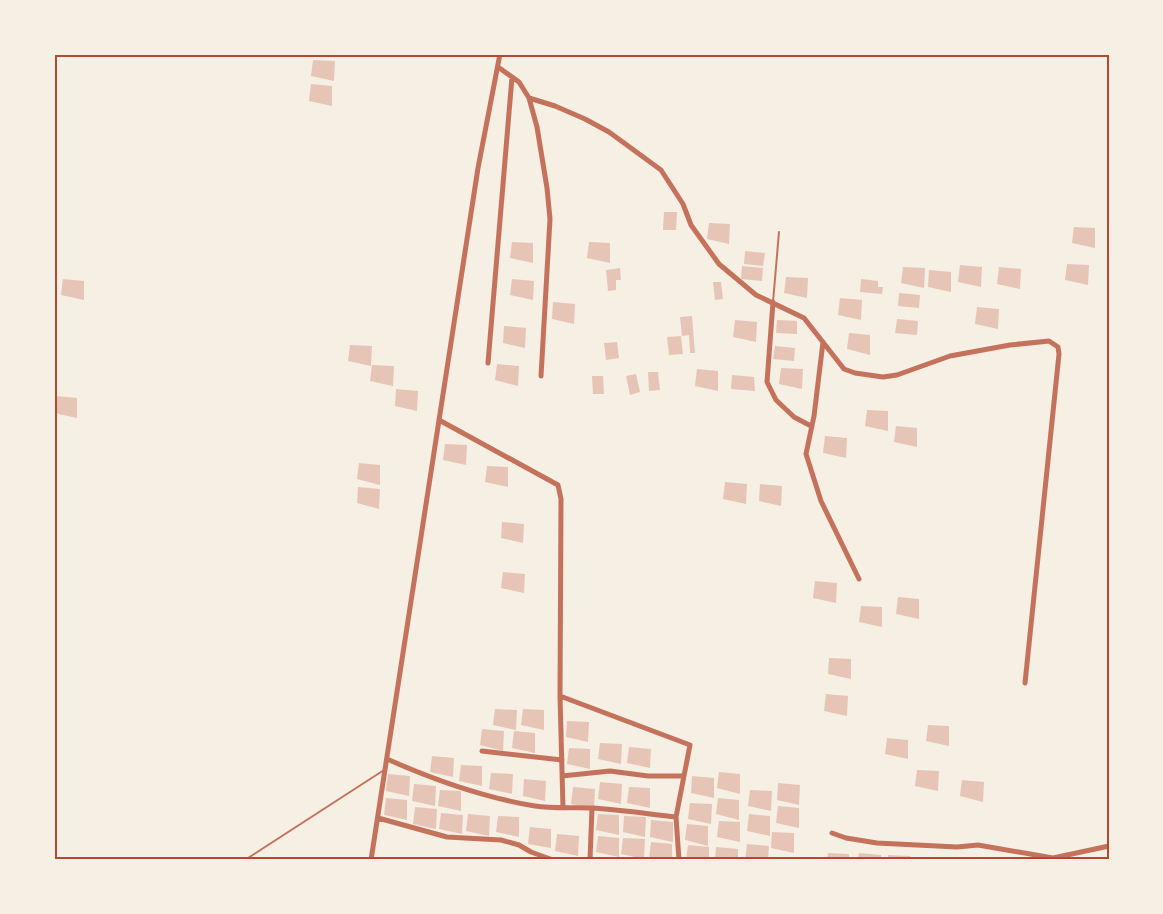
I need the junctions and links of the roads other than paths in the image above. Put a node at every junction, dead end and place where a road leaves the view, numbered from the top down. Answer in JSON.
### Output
{"nodes":[{"id":1,"x":500,"y":54,"type":"edge"},
{"id":2,"x":498,"y":67,"type":"junction"},
{"id":3,"x":512,"y":77,"type":"junction"},
{"id":4,"x":529,"y":98,"type":"junction"},
{"id":5,"x":779,"y":232,"type":"dead end"},
{"id":6,"x":773,"y":302,"type":"junction"},
{"id":7,"x":823,"y":342,"type":"junction"},
{"id":8,"x":488,"y":363,"type":"dead end"},
{"id":9,"x":541,"y":376,"type":"dead end"},
{"id":10,"x":439,"y":420,"type":"junction"},
{"id":11,"x":811,"y":426,"type":"junction"},
{"id":12,"x":859,"y":579,"type":"dead end"},
{"id":13,"x":1025,"y":683,"type":"dead end"},
{"id":14,"x":560,"y":696,"type":"junction"},
{"id":15,"x":482,"y":751,"type":"dead end"},
{"id":16,"x":387,"y":759,"type":"junction"},
{"id":17,"x":562,"y":760,"type":"junction"},
{"id":18,"x":385,"y":769,"type":"junction"},
{"id":19,"x":562,"y":776,"type":"junction"},
{"id":20,"x":684,"y":776,"type":"junction"},
{"id":21,"x":562,"y":808,"type":"junction"},
{"id":22,"x":592,"y":808,"type":"junction"},
{"id":23,"x":676,"y":817,"type":"junction"},
{"id":24,"x":378,"y":818,"type":"junction"},
{"id":25,"x":832,"y":833,"type":"dead end"},
{"id":26,"x":1109,"y":846,"type":"edge"},
{"id":27,"x":245,"y":860,"type":"edge"},
{"id":28,"x":371,"y":860,"type":"edge"},
{"id":29,"x":553,"y":860,"type":"edge"},
{"id":30,"x":590,"y":860,"type":"edge"},
{"id":31,"x":679,"y":860,"type":"edge"}],
"edges":[{"from":1,"to":2,"type":"street"},
{"from":2,"to":3,"type":"street"},
{"from":2,"to":10,"type":"street"},
{"from":3,"to":4,"type":"street"},
{"from":3,"to":8,"type":"street"},
{"from":4,"to":6,"type":"street"},
{"from":4,"to":9,"type":"street"},
{"from":5,"to":6,"type":"lane"},
{"from":6,"to":7,"type":"street"},
{"from":6,"to":11,"type":"street"},
{"from":7,"to":11,"type":"street"},
{"from":7,"to":13,"type":"street"},
{"from":10,"to":14,"type":"street"},
{"from":10,"to":16,"type":"street"},
{"from":11,"to":12,"type":"street"},
{"from":14,"to":17,"type":"street"},
{"from":14,"to":20,"type":"street"},
{"from":15,"to":17,"type":"street"},
{"from":16,"to":18,"type":"street"},
{"from":16,"to":21,"type":"street"},
{"from":17,"to":19,"type":"street"},
{"from":18,"to":24,"type":"street"},
{"from":18,"to":27,"type":"lane"},
{"from":19,"to":20,"type":"street"},
{"from":19,"to":21,"type":"street"},
{"from":20,"to":23,"type":"street"},
{"from":21,"to":22,"type":"street"},
{"from":22,"to":23,"type":"street"},
{"from":22,"to":30,"type":"street"},
{"from":23,"to":31,"type":"street"},
{"from":24,"to":28,"type":"street"},
{"from":24,"to":29,"type":"street"},
{"from":25,"to":26,"type":"street"}]}
